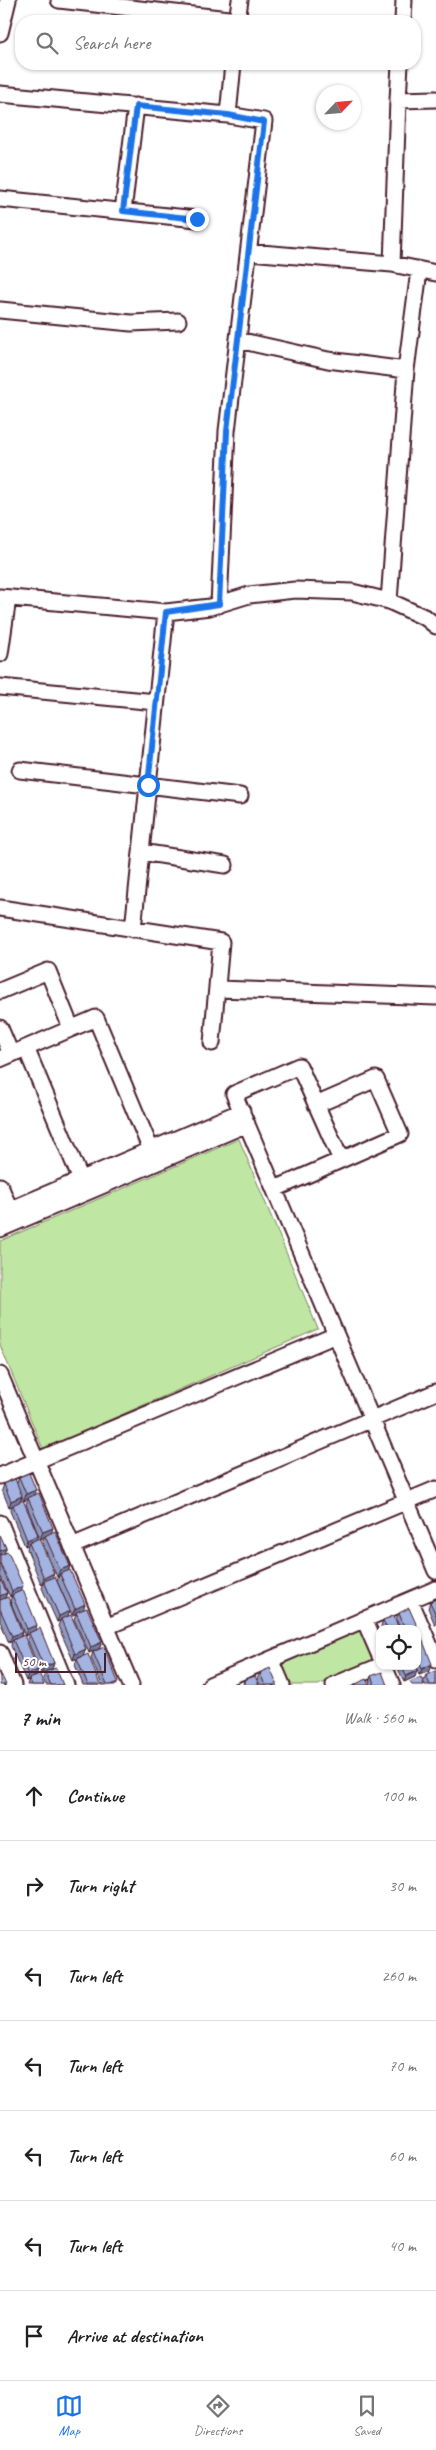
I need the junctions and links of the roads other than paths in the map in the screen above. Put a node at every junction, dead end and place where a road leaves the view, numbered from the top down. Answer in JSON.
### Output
{"nodes":[{"id":1,"x":8,"y":0,"type":"edge"},
{"id":2,"x":59,"y":0,"type":"edge"},
{"id":3,"x":240,"y":0,"type":"edge"},
{"id":4,"x":404,"y":0,"type":"edge"},
{"id":5,"x":193,"y":15,"type":"edge"},
{"id":6,"x":238,"y":15,"type":"edge"},
{"id":7,"x":403,"y":15,"type":"edge"},
{"id":8,"x":0,"y":33,"type":"edge"},
{"id":9,"x":232,"y":70,"type":"edge"},
{"id":10,"x":400,"y":70,"type":"edge"},
{"id":11,"x":0,"y":94,"type":"edge"},
{"id":12,"x":436,"y":99,"type":"edge"},
{"id":13,"x":398,"y":100,"type":"junction"},
{"id":14,"x":136,"y":106,"type":"junction"},
{"id":15,"x":228,"y":115,"type":"junction"},
{"id":16,"x":0,"y":199,"type":"edge"},
{"id":17,"x":123,"y":211,"type":"junction"},
{"id":18,"x":197,"y":219,"type":"dead end"},
{"id":19,"x":249,"y":252,"type":"junction"},
{"id":20,"x":392,"y":264,"type":"junction"},
{"id":21,"x":419,"y":271,"type":"junction"},
{"id":22,"x":436,"y":273,"type":"edge"},
{"id":23,"x":0,"y":310,"type":"edge"},
{"id":24,"x":178,"y":321,"type":"dead end"},
{"id":25,"x":238,"y":340,"type":"junction"},
{"id":26,"x":406,"y":370,"type":"junction"},
{"id":27,"x":4,"y":597,"type":"edge"},
{"id":28,"x":389,"y":602,"type":"junction"},
{"id":29,"x":219,"y":604,"type":"junction"},
{"id":30,"x":166,"y":612,"type":"junction"},
{"id":31,"x":436,"y":626,"type":"edge"},
{"id":32,"x":0,"y":654,"type":"edge"},
{"id":33,"x":0,"y":687,"type":"edge"},
{"id":34,"x":156,"y":702,"type":"junction"},
{"id":35,"x":20,"y":770,"type":"dead end"},
{"id":36,"x":148,"y":785,"type":"junction"},
{"id":37,"x":240,"y":796,"type":"dead end"},
{"id":38,"x":141,"y":852,"type":"junction"},
{"id":39,"x":226,"y":865,"type":"dead end"},
{"id":40,"x":0,"y":908,"type":"edge"},
{"id":41,"x":133,"y":929,"type":"junction"},
{"id":42,"x":218,"y":989,"type":"junction"},
{"id":43,"x":0,"y":991,"type":"edge"},
{"id":44,"x":436,"y":997,"type":"edge"},
{"id":45,"x":0,"y":1028,"type":"edge"},
{"id":46,"x":72,"y":1028,"type":"junction"},
{"id":47,"x":212,"y":1043,"type":"dead end"},
{"id":48,"x":26,"y":1048,"type":"junction"},
{"id":49,"x":5,"y":1057,"type":"edge"},
{"id":50,"x":316,"y":1104,"type":"junction"},
{"id":51,"x":244,"y":1118,"type":"junction"},
{"id":52,"x":151,"y":1150,"type":"junction"},
{"id":53,"x":341,"y":1160,"type":"junction"},
{"id":54,"x":81,"y":1180,"type":"junction"},
{"id":55,"x":0,"y":1186,"type":"edge"},
{"id":56,"x":274,"y":1189,"type":"junction"},
{"id":57,"x":5,"y":1212,"type":"edge"},
{"id":58,"x":0,"y":1229,"type":"edge"},
{"id":59,"x":336,"y":1335,"type":"junction"},
{"id":60,"x":0,"y":1375,"type":"edge"},
{"id":61,"x":436,"y":1392,"type":"edge"},
{"id":62,"x":3,"y":1393,"type":"edge"},
{"id":63,"x":372,"y":1419,"type":"junction"},
{"id":64,"x":36,"y":1461,"type":"junction"},
{"id":65,"x":0,"y":1476,"type":"edge"},
{"id":66,"x":436,"y":1489,"type":"edge"},
{"id":67,"x":407,"y":1501,"type":"junction"},
{"id":68,"x":0,"y":1523,"type":"edge"},
{"id":69,"x":72,"y":1546,"type":"junction"},
{"id":70,"x":436,"y":1571,"type":"edge"},
{"id":71,"x":436,"y":1589,"type":"edge"},
{"id":72,"x":410,"y":1600,"type":"junction"},
{"id":73,"x":364,"y":1619,"type":"junction"},
{"id":74,"x":106,"y":1627,"type":"junction"},
{"id":75,"x":376,"y":1647,"type":"edge"},
{"id":76,"x":0,"y":1653,"type":"edge"},
{"id":77,"x":272,"y":1659,"type":"junction"},
{"id":78,"x":436,"y":1660,"type":"edge"},
{"id":79,"x":376,"y":1668,"type":"edge"},
{"id":80,"x":386,"y":1670,"type":"edge"},
{"id":81,"x":227,"y":1682,"type":"edge"},
{"id":82,"x":13,"y":1685,"type":"edge"},
{"id":83,"x":66,"y":1685,"type":"edge"},
{"id":84,"x":131,"y":1685,"type":"edge"},
{"id":85,"x":210,"y":1685,"type":"edge"},
{"id":86,"x":282,"y":1685,"type":"edge"},
{"id":87,"x":335,"y":1685,"type":"edge"},
{"id":88,"x":392,"y":1685,"type":"edge"}],
"edges":[{"from":1,"to":8,"type":"street"},
{"from":2,"to":5,"type":"street"},
{"from":3,"to":6,"type":"street"},
{"from":4,"to":7,"type":"street"},
{"from":9,"to":15,"type":"street"},
{"from":10,"to":13,"type":"street"},
{"from":11,"to":14,"type":"street"},
{"from":12,"to":13,"type":"street"},
{"from":13,"to":20,"type":"street"},
{"from":14,"to":15,"type":"street"},
{"from":14,"to":17,"type":"street"},
{"from":15,"to":19,"type":"street"},
{"from":16,"to":17,"type":"street"},
{"from":17,"to":18,"type":"street"},
{"from":19,"to":20,"type":"street"},
{"from":19,"to":25,"type":"street"},
{"from":20,"to":21,"type":"street"},
{"from":21,"to":22,"type":"street"},
{"from":21,"to":26,"type":"street"},
{"from":23,"to":24,"type":"street"},
{"from":25,"to":26,"type":"street"},
{"from":25,"to":29,"type":"street"},
{"from":26,"to":28,"type":"street"},
{"from":27,"to":30,"type":"street"},
{"from":27,"to":32,"type":"street"},
{"from":28,"to":29,"type":"street"},
{"from":28,"to":31,"type":"street"},
{"from":29,"to":30,"type":"street"},
{"from":30,"to":34,"type":"street"},
{"from":33,"to":34,"type":"street"},
{"from":34,"to":36,"type":"street"},
{"from":35,"to":36,"type":"street"},
{"from":36,"to":37,"type":"street"},
{"from":36,"to":38,"type":"street"},
{"from":38,"to":39,"type":"street"},
{"from":38,"to":41,"type":"street"},
{"from":40,"to":41,"type":"street"},
{"from":41,"to":42,"type":"street"},
{"from":42,"to":44,"type":"street"},
{"from":42,"to":47,"type":"street"},
{"from":43,"to":46,"type":"street"},
{"from":45,"to":49,"type":"street"},
{"from":46,"to":48,"type":"street"},
{"from":46,"to":52,"type":"street"},
{"from":48,"to":49,"type":"street"},
{"from":48,"to":54,"type":"street"},
{"from":50,"to":51,"type":"street"},
{"from":50,"to":53,"type":"street"},
{"from":50,"to":53,"type":"street"},
{"from":51,"to":52,"type":"street"},
{"from":51,"to":56,"type":"street"},
{"from":51,"to":58,"type":"street"},
{"from":52,"to":54,"type":"street"},
{"from":53,"to":56,"type":"street"},
{"from":54,"to":57,"type":"street"},
{"from":55,"to":57,"type":"street"},
{"from":56,"to":59,"type":"street"},
{"from":59,"to":63,"type":"street"},
{"from":59,"to":64,"type":"street"},
{"from":60,"to":62,"type":"street"},
{"from":61,"to":63,"type":"street"},
{"from":62,"to":64,"type":"street"},
{"from":63,"to":67,"type":"street"},
{"from":63,"to":69,"type":"street"},
{"from":64,"to":65,"type":"street"},
{"from":64,"to":69,"type":"street"},
{"from":66,"to":67,"type":"street"},
{"from":67,"to":70,"type":"street"},
{"from":67,"to":74,"type":"street"},
{"from":68,"to":83,"type":"street"},
{"from":69,"to":74,"type":"street"},
{"from":71,"to":72,"type":"street"},
{"from":72,"to":73,"type":"street"},
{"from":72,"to":78,"type":"street"},
{"from":73,"to":75,"type":"street"},
{"from":73,"to":77,"type":"street"},
{"from":74,"to":84,"type":"street"},
{"from":76,"to":82,"type":"street"},
{"from":77,"to":81,"type":"street"},
{"from":77,"to":86,"type":"street"},
{"from":79,"to":87,"type":"street"},
{"from":80,"to":88,"type":"street"},
{"from":81,"to":85,"type":"street"}]}
